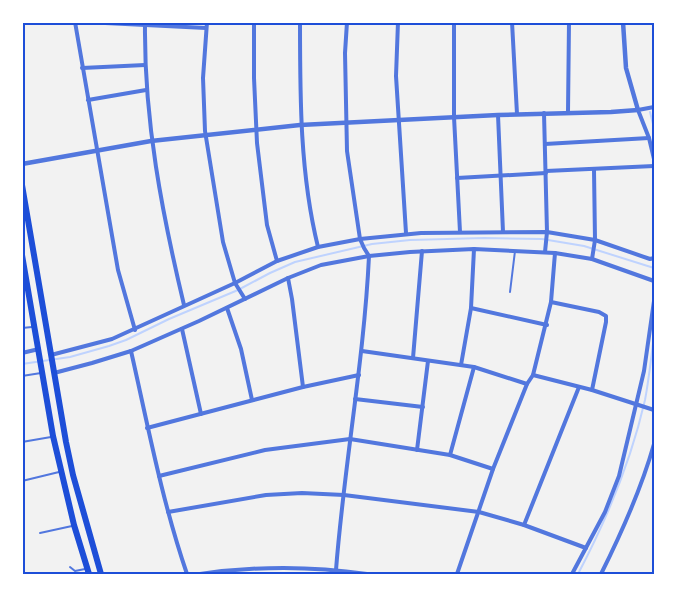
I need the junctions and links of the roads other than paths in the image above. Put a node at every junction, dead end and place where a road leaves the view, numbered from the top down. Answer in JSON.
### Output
{"nodes":[{"id":1,"x":75,"y":22,"type":"edge"},
{"id":2,"x":85,"y":22,"type":"edge"},
{"id":3,"x":206,"y":22,"type":"edge"},
{"id":4,"x":254,"y":22,"type":"edge"},
{"id":5,"x":300,"y":22,"type":"edge"},
{"id":6,"x":347,"y":22,"type":"edge"},
{"id":7,"x":398,"y":22,"type":"edge"},
{"id":8,"x":454,"y":22,"type":"edge"},
{"id":9,"x":512,"y":22,"type":"edge"},
{"id":10,"x":569,"y":22,"type":"edge"},
{"id":11,"x":618,"y":22,"type":"edge"},
{"id":12,"x":122,"y":23,"type":"edge"},
{"id":13,"x":623,"y":23,"type":"edge"},
{"id":14,"x":162,"y":24,"type":"edge"},
{"id":15,"x":145,"y":25,"type":"junction"},
{"id":16,"x":206,"y":28,"type":"junction"},
{"id":17,"x":145,"y":65,"type":"junction"},
{"id":18,"x":82,"y":68,"type":"junction"},
{"id":19,"x":146,"y":90,"type":"junction"},
{"id":20,"x":88,"y":100,"type":"junction"},
{"id":21,"x":654,"y":107,"type":"edge"},
{"id":22,"x":638,"y":110,"type":"junction"},
{"id":23,"x":568,"y":112,"type":"junction"},
{"id":24,"x":517,"y":114,"type":"junction"},
{"id":25,"x":544,"y":114,"type":"junction"},
{"id":26,"x":498,"y":115,"type":"junction"},
{"id":27,"x":454,"y":117,"type":"junction"},
{"id":28,"x":399,"y":120,"type":"junction"},
{"id":29,"x":346,"y":122,"type":"junction"},
{"id":30,"x":301,"y":125,"type":"junction"},
{"id":31,"x":256,"y":129,"type":"junction"},
{"id":32,"x":206,"y":135,"type":"junction"},
{"id":33,"x":650,"y":138,"type":"junction"},
{"id":34,"x":152,"y":141,"type":"junction"},
{"id":35,"x":545,"y":144,"type":"junction"},
{"id":36,"x":97,"y":152,"type":"junction"},
{"id":37,"x":654,"y":159,"type":"edge"},
{"id":38,"x":22,"y":164,"type":"edge"},
{"id":39,"x":654,"y":166,"type":"edge"},
{"id":40,"x":594,"y":170,"type":"junction"},
{"id":41,"x":546,"y":172,"type":"junction"},
{"id":42,"x":501,"y":175,"type":"junction"},
{"id":43,"x":457,"y":178,"type":"junction"},
{"id":44,"x":22,"y":185,"type":"edge"},
{"id":45,"x":460,"y":232,"type":"junction"},
{"id":46,"x":503,"y":232,"type":"junction"},
{"id":47,"x":406,"y":233,"type":"junction"},
{"id":48,"x":547,"y":233,"type":"junction"},
{"id":49,"x":361,"y":240,"type":"junction"},
{"id":50,"x":595,"y":241,"type":"junction"},
{"id":51,"x":318,"y":247,"type":"junction"},
{"id":52,"x":474,"y":249,"type":"junction"},
{"id":53,"x":422,"y":251,"type":"junction"},
{"id":54,"x":515,"y":251,"type":"junction"},
{"id":55,"x":545,"y":251,"type":"junction"},
{"id":56,"x":555,"y":253,"type":"junction"},
{"id":57,"x":22,"y":255,"type":"edge"},
{"id":58,"x":369,"y":256,"type":"junction"},
{"id":59,"x":592,"y":258,"type":"junction"},
{"id":60,"x":654,"y":258,"type":"edge"},
{"id":61,"x":278,"y":261,"type":"junction"},
{"id":62,"x":24,"y":278,"type":"edge"},
{"id":63,"x":288,"y":278,"type":"junction"},
{"id":64,"x":654,"y":281,"type":"edge"},
{"id":65,"x":235,"y":283,"type":"junction"},
{"id":66,"x":510,"y":292,"type":"dead end"},
{"id":67,"x":245,"y":299,"type":"junction"},
{"id":68,"x":654,"y":301,"type":"edge"},
{"id":69,"x":551,"y":302,"type":"junction"},
{"id":70,"x":184,"y":305,"type":"junction"},
{"id":71,"x":227,"y":308,"type":"junction"},
{"id":72,"x":471,"y":308,"type":"junction"},
{"id":73,"x":547,"y":325,"type":"junction"},
{"id":74,"x":35,"y":327,"type":"junction"},
{"id":75,"x":22,"y":328,"type":"edge"},
{"id":76,"x":182,"y":328,"type":"junction"},
{"id":77,"x":135,"y":330,"type":"junction"},
{"id":78,"x":39,"y":351,"type":"junction"},
{"id":79,"x":131,"y":351,"type":"junction"},
{"id":80,"x":362,"y":351,"type":"junction"},
{"id":81,"x":22,"y":353,"type":"edge"},
{"id":82,"x":50,"y":356,"type":"junction"},
{"id":83,"x":412,"y":358,"type":"junction"},
{"id":84,"x":428,"y":361,"type":"junction"},
{"id":85,"x":461,"y":365,"type":"junction"},
{"id":86,"x":474,"y":367,"type":"junction"},
{"id":87,"x":41,"y":371,"type":"junction"},
{"id":88,"x":53,"y":371,"type":"junction"},
{"id":89,"x":533,"y":375,"type":"junction"},
{"id":90,"x":22,"y":376,"type":"edge"},
{"id":91,"x":359,"y":376,"type":"junction"},
{"id":92,"x":527,"y":384,"type":"junction"},
{"id":93,"x":303,"y":387,"type":"junction"},
{"id":94,"x":579,"y":387,"type":"junction"},
{"id":95,"x":592,"y":390,"type":"junction"},
{"id":96,"x":355,"y":399,"type":"junction"},
{"id":97,"x":252,"y":400,"type":"junction"},
{"id":98,"x":639,"y":406,"type":"junction"},
{"id":99,"x":423,"y":407,"type":"junction"},
{"id":100,"x":654,"y":410,"type":"edge"},
{"id":101,"x":201,"y":414,"type":"junction"},
{"id":102,"x":148,"y":428,"type":"junction"},
{"id":103,"x":53,"y":436,"type":"junction"},
{"id":104,"x":350,"y":439,"type":"junction"},
{"id":105,"x":22,"y":442,"type":"edge"},
{"id":106,"x":654,"y":444,"type":"edge"},
{"id":107,"x":417,"y":450,"type":"junction"},
{"id":108,"x":450,"y":455,"type":"junction"},
{"id":109,"x":493,"y":469,"type":"junction"},
{"id":110,"x":61,"y":472,"type":"junction"},
{"id":111,"x":159,"y":476,"type":"junction"},
{"id":112,"x":22,"y":481,"type":"edge"},
{"id":113,"x":344,"y":495,"type":"junction"},
{"id":114,"x":168,"y":512,"type":"junction"},
{"id":115,"x":479,"y":512,"type":"junction"},
{"id":116,"x":74,"y":525,"type":"junction"},
{"id":117,"x":524,"y":525,"type":"junction"},
{"id":118,"x":40,"y":533,"type":"dead end"},
{"id":119,"x":586,"y":548,"type":"junction"},
{"id":120,"x":70,"y":567,"type":"dead end"},
{"id":121,"x":336,"y":570,"type":"junction"},
{"id":122,"x":88,"y":571,"type":"edge"},
{"id":123,"x":101,"y":574,"type":"edge"},
{"id":124,"x":187,"y":574,"type":"edge"},
{"id":125,"x":200,"y":574,"type":"edge"},
{"id":126,"x":367,"y":574,"type":"edge"},
{"id":127,"x":457,"y":574,"type":"edge"},
{"id":128,"x":572,"y":574,"type":"edge"},
{"id":129,"x":601,"y":574,"type":"edge"}],
"edges":[{"from":1,"to":18,"type":"street"},
{"from":2,"to":12,"type":"street"},
{"from":3,"to":16,"type":"street"},
{"from":4,"to":31,"type":"street"},
{"from":5,"to":30,"type":"street"},
{"from":6,"to":29,"type":"street"},
{"from":7,"to":28,"type":"street"},
{"from":8,"to":27,"type":"street"},
{"from":9,"to":24,"type":"street"},
{"from":10,"to":23,"type":"street"},
{"from":11,"to":13,"type":"street"},
{"from":12,"to":15,"type":"street"},
{"from":13,"to":22,"type":"street"},
{"from":14,"to":15,"type":"street"},
{"from":14,"to":16,"type":"street"},
{"from":15,"to":17,"type":"street"},
{"from":16,"to":32,"type":"street"},
{"from":17,"to":18,"type":"street"},
{"from":17,"to":19,"type":"street"},
{"from":18,"to":20,"type":"street"},
{"from":19,"to":20,"type":"street"},
{"from":19,"to":34,"type":"street"},
{"from":20,"to":36,"type":"street"},
{"from":21,"to":22,"type":"street"},
{"from":22,"to":23,"type":"street"},
{"from":22,"to":33,"type":"street"},
{"from":23,"to":25,"type":"street"},
{"from":24,"to":25,"type":"street"},
{"from":24,"to":26,"type":"street"},
{"from":25,"to":35,"type":"street"},
{"from":26,"to":27,"type":"street"},
{"from":26,"to":42,"type":"street"},
{"from":27,"to":28,"type":"street"},
{"from":27,"to":43,"type":"street"},
{"from":28,"to":29,"type":"street"},
{"from":28,"to":47,"type":"street"},
{"from":29,"to":30,"type":"street"},
{"from":29,"to":49,"type":"street"},
{"from":30,"to":31,"type":"street"},
{"from":30,"to":51,"type":"street"},
{"from":31,"to":32,"type":"street"},
{"from":31,"to":61,"type":"street"},
{"from":32,"to":34,"type":"street"},
{"from":32,"to":65,"type":"street"},
{"from":33,"to":35,"type":"street"},
{"from":33,"to":37,"type":"street"},
{"from":34,"to":36,"type":"street"},
{"from":34,"to":70,"type":"street"},
{"from":35,"to":41,"type":"street"},
{"from":36,"to":38,"type":"street"},
{"from":36,"to":77,"type":"street"},
{"from":39,"to":40,"type":"street"},
{"from":40,"to":41,"type":"street"},
{"from":40,"to":50,"type":"street"},
{"from":41,"to":42,"type":"street"},
{"from":41,"to":48,"type":"street"},
{"from":42,"to":43,"type":"street"},
{"from":42,"to":46,"type":"street"},
{"from":43,"to":45,"type":"street"},
{"from":44,"to":82,"type":"highway"},
{"from":45,"to":46,"type":"street"},
{"from":45,"to":47,"type":"street"},
{"from":46,"to":48,"type":"street"},
{"from":47,"to":49,"type":"street"},
{"from":48,"to":50,"type":"street"},
{"from":48,"to":55,"type":"street"},
{"from":49,"to":51,"type":"street"},
{"from":49,"to":58,"type":"street"},
{"from":50,"to":59,"type":"street"},
{"from":50,"to":60,"type":"street"},
{"from":51,"to":61,"type":"street"},
{"from":52,"to":53,"type":"street"},
{"from":52,"to":54,"type":"street"},
{"from":52,"to":72,"type":"street"},
{"from":53,"to":58,"type":"street"},
{"from":53,"to":83,"type":"street"},
{"from":54,"to":55,"type":"street"},
{"from":54,"to":66,"type":"lane"},
{"from":55,"to":56,"type":"street"},
{"from":56,"to":59,"type":"street"},
{"from":56,"to":69,"type":"street"},
{"from":57,"to":62,"type":"highway"},
{"from":58,"to":63,"type":"street"},
{"from":58,"to":80,"type":"street"},
{"from":59,"to":64,"type":"street"},
{"from":61,"to":65,"type":"street"},
{"from":62,"to":74,"type":"highway"},
{"from":63,"to":67,"type":"street"},
{"from":63,"to":93,"type":"street"},
{"from":65,"to":67,"type":"street"},
{"from":65,"to":70,"type":"street"},
{"from":67,"to":71,"type":"street"},
{"from":68,"to":98,"type":"street"},
{"from":69,"to":73,"type":"street"},
{"from":69,"to":95,"type":"street"},
{"from":70,"to":77,"type":"street"},
{"from":71,"to":76,"type":"street"},
{"from":71,"to":97,"type":"street"},
{"from":72,"to":73,"type":"street"},
{"from":72,"to":85,"type":"street"},
{"from":73,"to":89,"type":"street"},
{"from":74,"to":75,"type":"lane"},
{"from":74,"to":78,"type":"highway"},
{"from":76,"to":79,"type":"street"},
{"from":76,"to":101,"type":"street"},
{"from":77,"to":82,"type":"street"},
{"from":78,"to":81,"type":"street"},
{"from":78,"to":87,"type":"highway"},
{"from":79,"to":88,"type":"street"},
{"from":79,"to":102,"type":"street"},
{"from":80,"to":83,"type":"street"},
{"from":80,"to":91,"type":"street"},
{"from":82,"to":88,"type":"highway"},
{"from":83,"to":84,"type":"street"},
{"from":84,"to":85,"type":"street"},
{"from":84,"to":99,"type":"street"},
{"from":85,"to":86,"type":"street"},
{"from":86,"to":92,"type":"street"},
{"from":86,"to":108,"type":"street"},
{"from":87,"to":90,"type":"lane"},
{"from":87,"to":103,"type":"highway"},
{"from":88,"to":123,"type":"highway"},
{"from":89,"to":92,"type":"street"},
{"from":89,"to":94,"type":"street"},
{"from":91,"to":93,"type":"street"},
{"from":91,"to":96,"type":"street"},
{"from":92,"to":109,"type":"street"},
{"from":93,"to":97,"type":"street"},
{"from":94,"to":95,"type":"street"},
{"from":94,"to":117,"type":"street"},
{"from":95,"to":98,"type":"street"},
{"from":96,"to":99,"type":"street"},
{"from":96,"to":104,"type":"street"},
{"from":97,"to":101,"type":"street"},
{"from":98,"to":100,"type":"street"},
{"from":98,"to":119,"type":"street"},
{"from":99,"to":107,"type":"street"},
{"from":101,"to":102,"type":"street"},
{"from":102,"to":111,"type":"street"},
{"from":103,"to":105,"type":"lane"},
{"from":103,"to":110,"type":"highway"},
{"from":104,"to":107,"type":"street"},
{"from":104,"to":111,"type":"street"},
{"from":104,"to":113,"type":"street"},
{"from":106,"to":129,"type":"street"},
{"from":107,"to":108,"type":"street"},
{"from":108,"to":109,"type":"street"},
{"from":109,"to":115,"type":"street"},
{"from":110,"to":112,"type":"lane"},
{"from":110,"to":116,"type":"highway"},
{"from":111,"to":114,"type":"street"},
{"from":113,"to":114,"type":"street"},
{"from":113,"to":115,"type":"street"},
{"from":113,"to":121,"type":"street"},
{"from":114,"to":124,"type":"street"},
{"from":115,"to":117,"type":"street"},
{"from":115,"to":127,"type":"street"},
{"from":116,"to":118,"type":"lane"},
{"from":116,"to":122,"type":"highway"},
{"from":117,"to":119,"type":"street"},
{"from":119,"to":128,"type":"street"},
{"from":120,"to":122,"type":"lane"},
{"from":121,"to":125,"type":"street"},
{"from":121,"to":126,"type":"street"}]}
